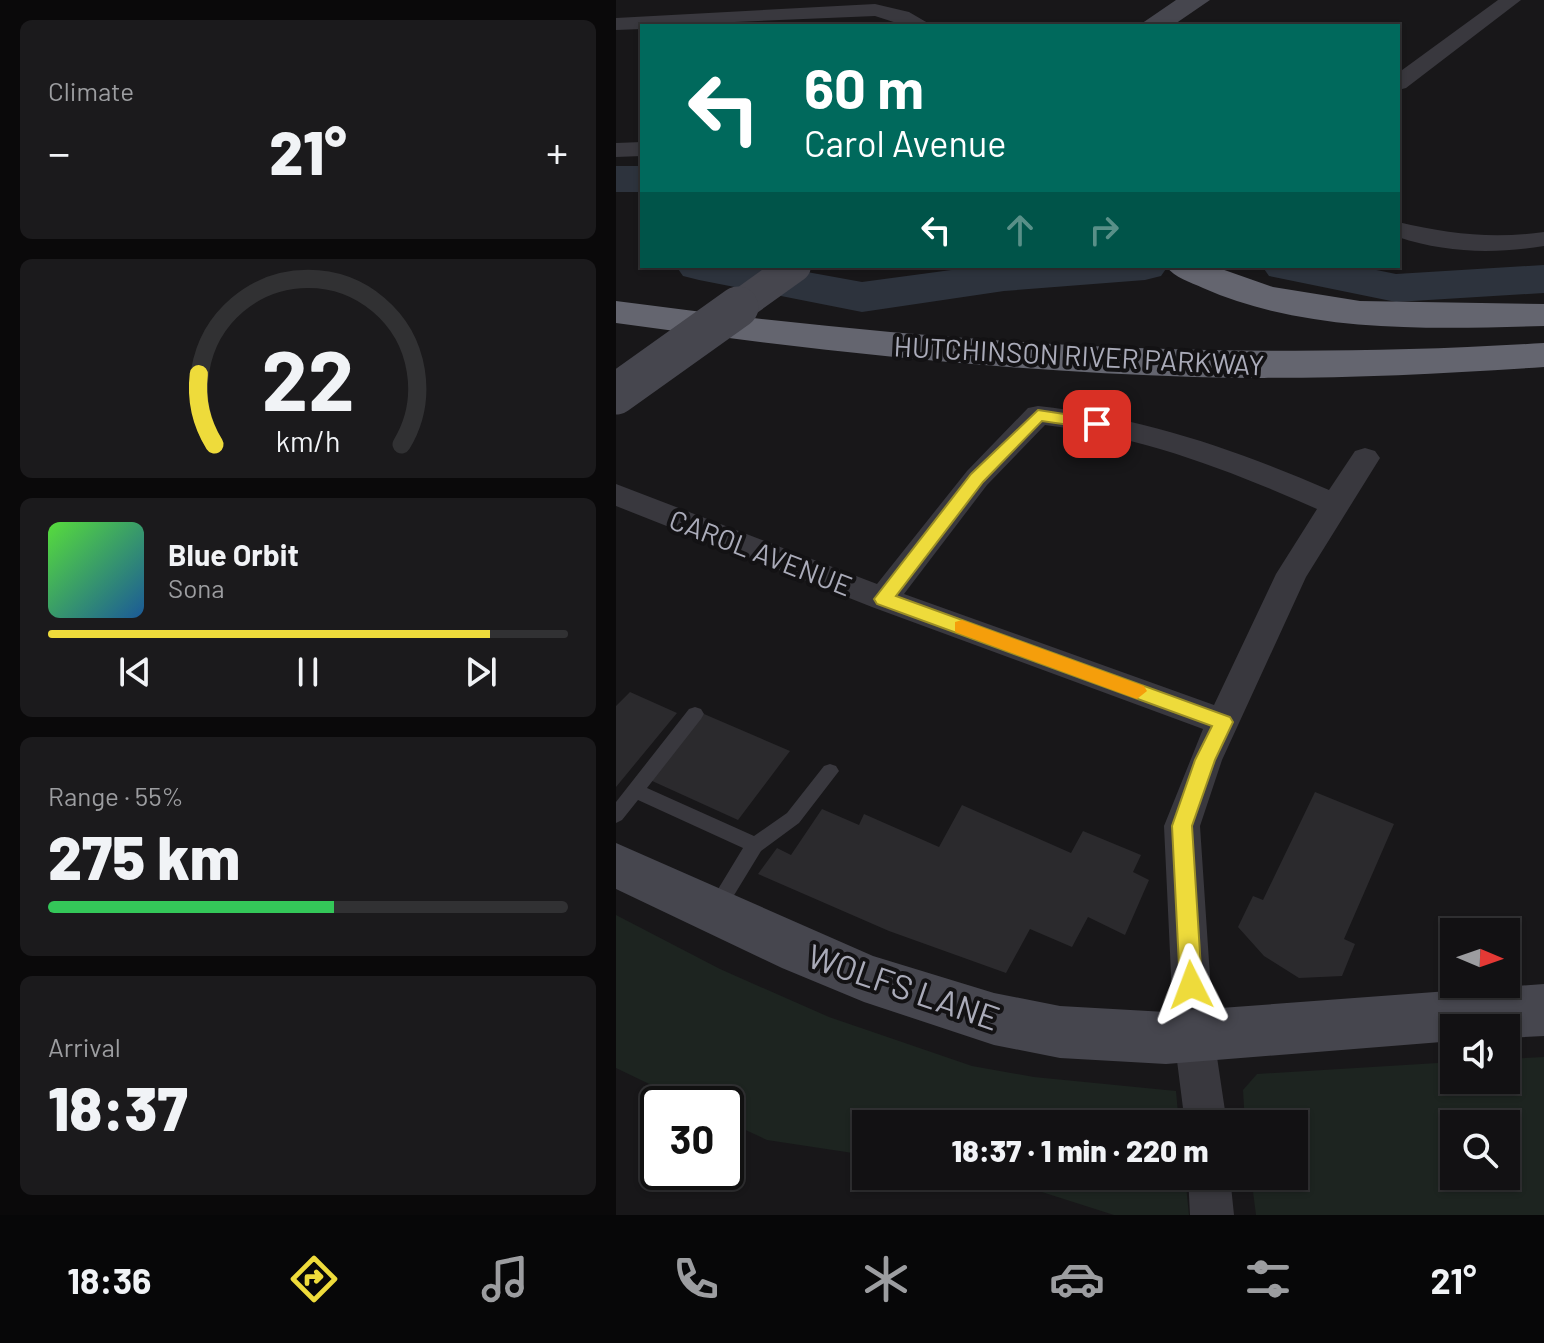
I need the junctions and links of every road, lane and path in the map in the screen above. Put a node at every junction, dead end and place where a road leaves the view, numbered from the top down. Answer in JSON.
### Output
{"nodes":[{"id":1,"x":910,"y":0,"type":"edge"},
{"id":2,"x":1196,"y":0,"type":"edge"},
{"id":3,"x":1511,"y":0,"type":"edge"},
{"id":4,"x":888,"y":13,"type":"junction"},
{"id":5,"x":616,"y":24,"type":"edge"},
{"id":6,"x":918,"y":24,"type":"edge"},
{"id":7,"x":1155,"y":24,"type":"edge"},
{"id":8,"x":1400,"y":82,"type":"edge"},
{"id":9,"x":640,"y":149,"type":"edge"},
{"id":10,"x":616,"y":150,"type":"edge"},
{"id":11,"x":1400,"y":230,"type":"edge"},
{"id":12,"x":1544,"y":239,"type":"edge"},
{"id":13,"x":792,"y":268,"type":"edge"},
{"id":14,"x":1188,"y":268,"type":"edge"},
{"id":15,"x":616,"y":291,"type":"edge"},
{"id":16,"x":616,"y":312,"type":"edge"},
{"id":17,"x":1544,"y":315,"type":"edge"},
{"id":18,"x":1544,"y":333,"type":"edge"},
{"id":19,"x":1544,"y":355,"type":"edge"},
{"id":20,"x":616,"y":394,"type":"edge"},
{"id":21,"x":1365,"y":458,"type":"dead end"},
{"id":22,"x":616,"y":494,"type":"edge"},
{"id":23,"x":1335,"y":505,"type":"junction"},
{"id":24,"x":883,"y":599,"type":"junction"},
{"id":25,"x":695,"y":714,"type":"dead end"},
{"id":26,"x":1223,"y":722,"type":"junction"},
{"id":27,"x":830,"y":771,"type":"dead end"},
{"id":28,"x":636,"y":791,"type":"junction"},
{"id":29,"x":616,"y":815,"type":"edge"},
{"id":30,"x":755,"y":845,"type":"junction"},
{"id":31,"x":616,"y":865,"type":"edge"},
{"id":32,"x":714,"y":911,"type":"junction"},
{"id":33,"x":1544,"y":1010,"type":"edge"},
{"id":34,"x":1194,"y":1037,"type":"junction"},
{"id":35,"x":1204,"y":1110,"type":"edge"},
{"id":36,"x":1210,"y":1190,"type":"edge"},
{"id":37,"x":1212,"y":1215,"type":"edge"}],
"edges":[{"from":1,"to":4,"type":"street"},
{"from":2,"to":7,"type":"street"},
{"from":3,"to":8,"type":"street"},
{"from":4,"to":5,"type":"street"},
{"from":4,"to":6,"type":"street"},
{"from":9,"to":10,"type":"street"},
{"from":11,"to":12,"type":"street"},
{"from":13,"to":20,"type":"street","bridge":true},
{"from":14,"to":17,"type":"highway"},
{"from":15,"to":18,"type":"highway","name":"HUTCHINSON RIVER PARKWAY"},
{"from":16,"to":19,"type":"highway","name":"HUTCHINSON RIVER PARKWAY"},
{"from":21,"to":23,"type":"street"},
{"from":22,"to":24,"type":"street","name":"CAROL AVENUE"},
{"from":23,"to":24,"type":"street"},
{"from":23,"to":26,"type":"street"},
{"from":24,"to":26,"type":"street","name":"CAROL AVENUE"},
{"from":25,"to":28,"type":"lane"},
{"from":26,"to":34,"type":"street"},
{"from":27,"to":30,"type":"lane"},
{"from":28,"to":29,"type":"lane"},
{"from":28,"to":30,"type":"lane"},
{"from":30,"to":32,"type":"lane"},
{"from":31,"to":32,"type":"street","name":"WOLFS LANE"},
{"from":32,"to":34,"type":"street","name":"WOLFS LANE"},
{"from":33,"to":34,"type":"street","name":"WOLFS LANE"},
{"from":34,"to":35,"type":"street"},
{"from":36,"to":37,"type":"street"}]}
